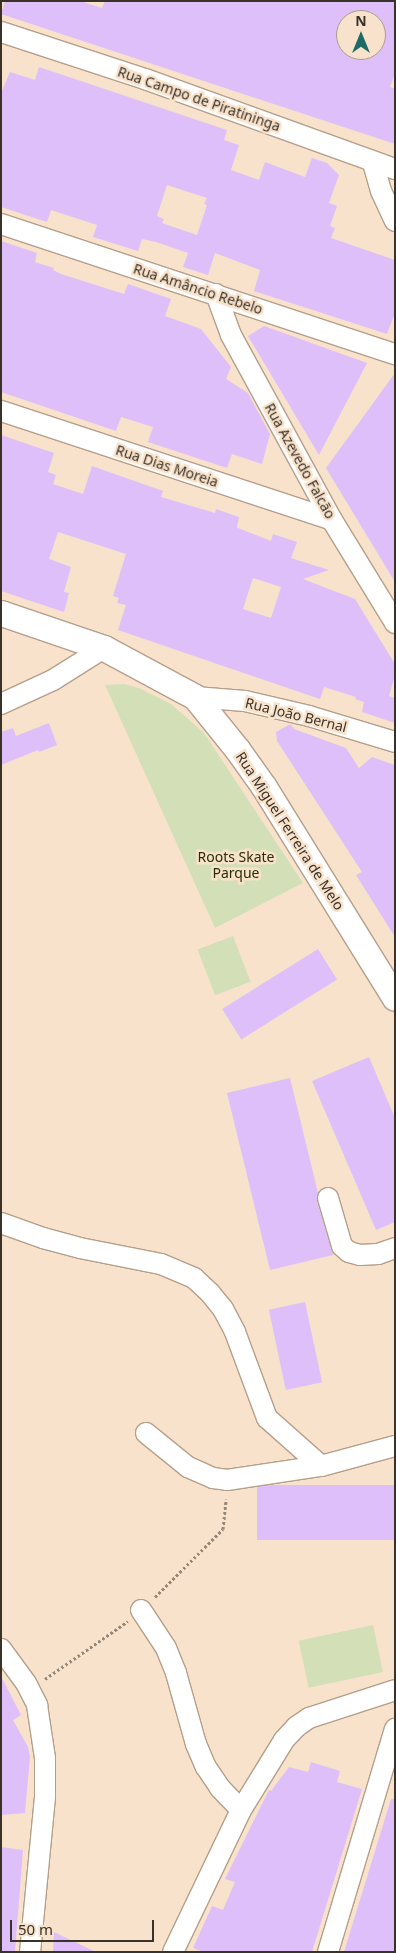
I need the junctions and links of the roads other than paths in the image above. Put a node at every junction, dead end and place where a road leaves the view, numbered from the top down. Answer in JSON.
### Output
{"nodes":[{"id":1,"x":1,"y":32,"type":"edge"},
{"id":2,"x":373,"y":163,"type":"junction"},
{"id":3,"x":395,"y":169,"type":"edge"},
{"id":4,"x":395,"y":221,"type":"edge"},
{"id":5,"x":1,"y":224,"type":"edge"},
{"id":6,"x":216,"y":294,"type":"junction"},
{"id":7,"x":395,"y":354,"type":"edge"},
{"id":8,"x":1,"y":411,"type":"edge"},
{"id":9,"x":332,"y":520,"type":"junction"},
{"id":10,"x":1,"y":613,"type":"edge"},
{"id":11,"x":395,"y":623,"type":"edge"},
{"id":12,"x":104,"y":648,"type":"junction"},
{"id":13,"x":195,"y":697,"type":"junction"},
{"id":14,"x":1,"y":704,"type":"edge"},
{"id":15,"x":395,"y":742,"type":"edge"},
{"id":16,"x":395,"y":998,"type":"edge"},
{"id":17,"x":328,"y":1198,"type":"dead end"},
{"id":18,"x":1,"y":1223,"type":"edge"},
{"id":19,"x":395,"y":1248,"type":"edge"},
{"id":20,"x":146,"y":1433,"type":"dead end"},
{"id":21,"x":395,"y":1446,"type":"edge"},
{"id":22,"x":321,"y":1466,"type":"junction"},
{"id":23,"x":142,"y":1610,"type":"dead end"},
{"id":24,"x":1,"y":1650,"type":"edge"},
{"id":25,"x":395,"y":1690,"type":"edge"},
{"id":26,"x":395,"y":1728,"type":"edge"},
{"id":27,"x":241,"y":1810,"type":"junction"},
{"id":28,"x":30,"y":1952,"type":"edge"},
{"id":29,"x":173,"y":1952,"type":"edge"},
{"id":30,"x":328,"y":1952,"type":"edge"}],
"edges":[{"from":1,"to":2,"type":"street","name":"Rua Campo de Piratininga"},
{"from":2,"to":3,"type":"street","name":"Rua Campo de Piratininga"},
{"from":2,"to":4,"type":"street"},
{"from":5,"to":6,"type":"street","name":"Rua Amâncio Rebelo"},
{"from":6,"to":7,"type":"street","name":"Rua Amâncio Rebelo"},
{"from":6,"to":9,"type":"street","name":"Rua Azevedo Falcão"},
{"from":8,"to":9,"type":"street","name":"Rua Dias Moreia"},
{"from":9,"to":11,"type":"street","name":"Rua Azevedo Falcão"},
{"from":10,"to":12,"type":"main road","name":"Rua Miguel Ferreira de Melo"},
{"from":12,"to":13,"type":"main road","name":"Rua Miguel Ferreira de Melo"},
{"from":12,"to":14,"type":"street"},
{"from":13,"to":15,"type":"street","name":"Rua João Bernal"},
{"from":13,"to":16,"type":"main road","name":"Rua Miguel Ferreira de Melo"},
{"from":17,"to":19,"type":"street"},
{"from":18,"to":22,"type":"street"},
{"from":20,"to":22,"type":"street"},
{"from":21,"to":22,"type":"street"},
{"from":23,"to":27,"type":"street"},
{"from":24,"to":28,"type":"street"},
{"from":25,"to":27,"type":"street"},
{"from":26,"to":30,"type":"street"},
{"from":27,"to":29,"type":"street"}]}
